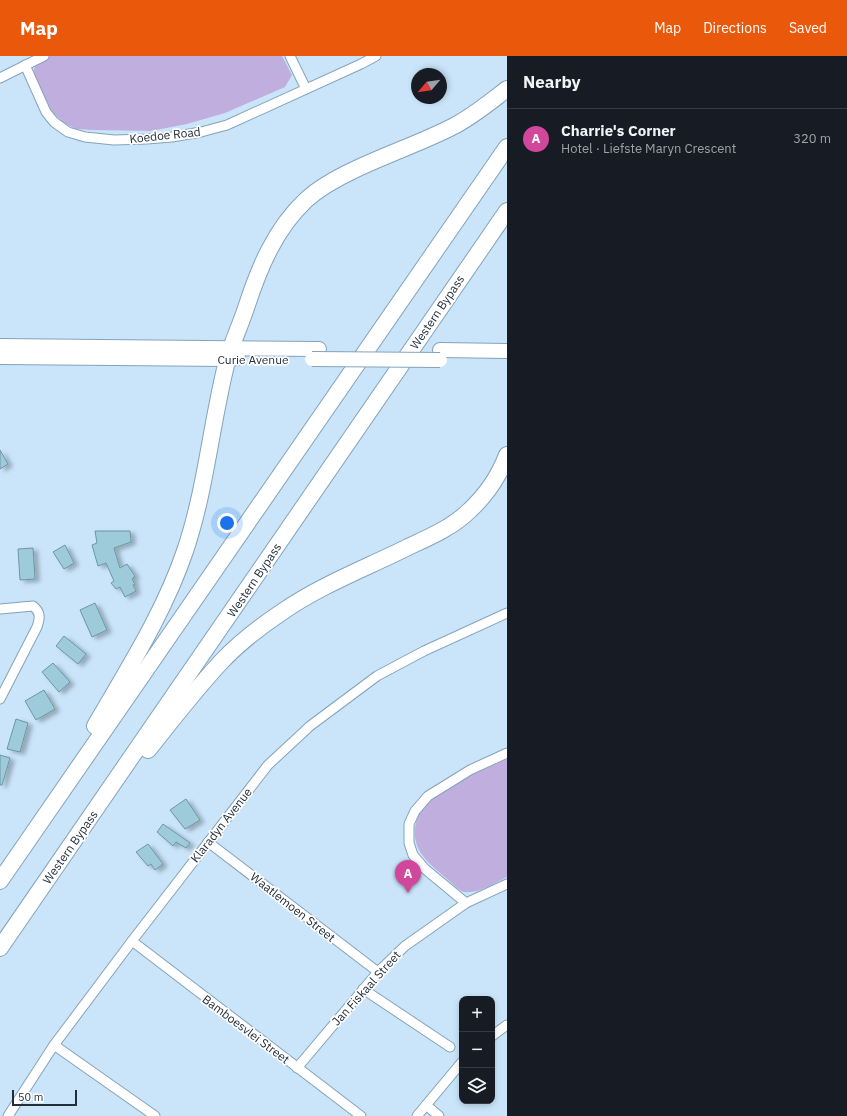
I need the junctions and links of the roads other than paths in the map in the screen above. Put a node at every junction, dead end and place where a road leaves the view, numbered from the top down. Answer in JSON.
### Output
{"nodes":[{"id":1,"x":44,"y":56,"type":"edge"},
{"id":2,"x":290,"y":56,"type":"edge"},
{"id":3,"x":376,"y":56,"type":"edge"},
{"id":4,"x":25,"y":65,"type":"junction"},
{"id":5,"x":0,"y":78,"type":"edge"},
{"id":6,"x":507,"y":89,"type":"edge"},
{"id":7,"x":306,"y":90,"type":"junction"},
{"id":8,"x":507,"y":147,"type":"edge"},
{"id":9,"x":507,"y":211,"type":"edge"},
{"id":10,"x":0,"y":346,"type":"edge"},
{"id":11,"x":507,"y":351,"type":"edge"},
{"id":12,"x":230,"y":354,"type":"junction"},
{"id":13,"x":440,"y":355,"type":"junction"},
{"id":14,"x":0,"y":357,"type":"edge"},
{"id":15,"x":507,"y":360,"type":"edge"},
{"id":16,"x":507,"y":455,"type":"edge"},
{"id":17,"x":0,"y":609,"type":"edge"},
{"id":18,"x":507,"y":613,"type":"edge"},
{"id":19,"x":0,"y":699,"type":"edge"},
{"id":20,"x":507,"y":753,"type":"edge"},
{"id":21,"x":59,"y":795,"type":"junction"},
{"id":22,"x":208,"y":842,"type":"junction"},
{"id":23,"x":68,"y":850,"type":"junction"},
{"id":24,"x":0,"y":881,"type":"edge"},
{"id":25,"x":507,"y":884,"type":"edge"},
{"id":26,"x":466,"y":903,"type":"junction"},
{"id":27,"x":132,"y":941,"type":"junction"},
{"id":28,"x":0,"y":948,"type":"edge"},
{"id":29,"x":378,"y":972,"type":"junction"},
{"id":30,"x":363,"y":989,"type":"junction"},
{"id":31,"x":507,"y":1025,"type":"edge"},
{"id":32,"x":495,"y":1034,"type":"edge"},
{"id":33,"x":54,"y":1045,"type":"junction"},
{"id":34,"x":450,"y":1047,"type":"dead end"},
{"id":35,"x":459,"y":1066,"type":"edge"},
{"id":36,"x":297,"y":1068,"type":"junction"},
{"id":37,"x":426,"y":1105,"type":"junction"},
{"id":38,"x":8,"y":1116,"type":"edge"},
{"id":39,"x":154,"y":1116,"type":"edge"},
{"id":40,"x":361,"y":1116,"type":"edge"},
{"id":41,"x":417,"y":1116,"type":"edge"},
{"id":42,"x":438,"y":1116,"type":"edge"}],
"edges":[{"from":1,"to":4,"type":"street"},
{"from":2,"to":7,"type":"street"},
{"from":3,"to":7,"type":"street","name":"Koedoe Road"},
{"from":4,"to":5,"type":"street"},
{"from":4,"to":7,"type":"street","name":"Koedoe Road"},
{"from":6,"to":12,"type":"highway"},
{"from":8,"to":21,"type":"highway"},
{"from":9,"to":23,"type":"highway","name":"Western Bypass"},
{"from":10,"to":12,"type":"main road","name":"Curie Avenue"},
{"from":11,"to":13,"type":"main road","name":"Curie Avenue"},
{"from":12,"to":13,"type":"main road","name":"Curie Avenue"},
{"from":12,"to":14,"type":"main road","name":"Curie Avenue"},
{"from":12,"to":21,"type":"highway"},
{"from":13,"to":15,"type":"main road","name":"Curie Avenue"},
{"from":16,"to":23,"type":"highway"},
{"from":17,"to":19,"type":"street"},
{"from":18,"to":22,"type":"street","name":"Klaradyn Avenue"},
{"from":20,"to":26,"type":"street"},
{"from":21,"to":24,"type":"highway"},
{"from":22,"to":27,"type":"street","name":"Klaradyn Avenue"},
{"from":22,"to":29,"type":"street","name":"Waatlemoen Street"},
{"from":23,"to":28,"type":"highway","name":"Western Bypass"},
{"from":25,"to":26,"type":"street","name":"Jan Fiskaal Street"},
{"from":26,"to":29,"type":"street","name":"Jan Fiskaal Street"},
{"from":27,"to":33,"type":"street","name":"Klaradyn Avenue"},
{"from":27,"to":36,"type":"street","name":"Bamboesvlei Street"},
{"from":29,"to":30,"type":"street","name":"Jan Fiskaal Street"},
{"from":30,"to":34,"type":"street"},
{"from":30,"to":36,"type":"street","name":"Jan Fiskaal Street"},
{"from":31,"to":32,"type":"street"},
{"from":33,"to":38,"type":"street","name":"Klaradyn Avenue"},
{"from":33,"to":39,"type":"street"},
{"from":35,"to":37,"type":"street"},
{"from":36,"to":40,"type":"street","name":"Bamboesvlei Street"},
{"from":37,"to":41,"type":"street"},
{"from":37,"to":42,"type":"street"}]}
